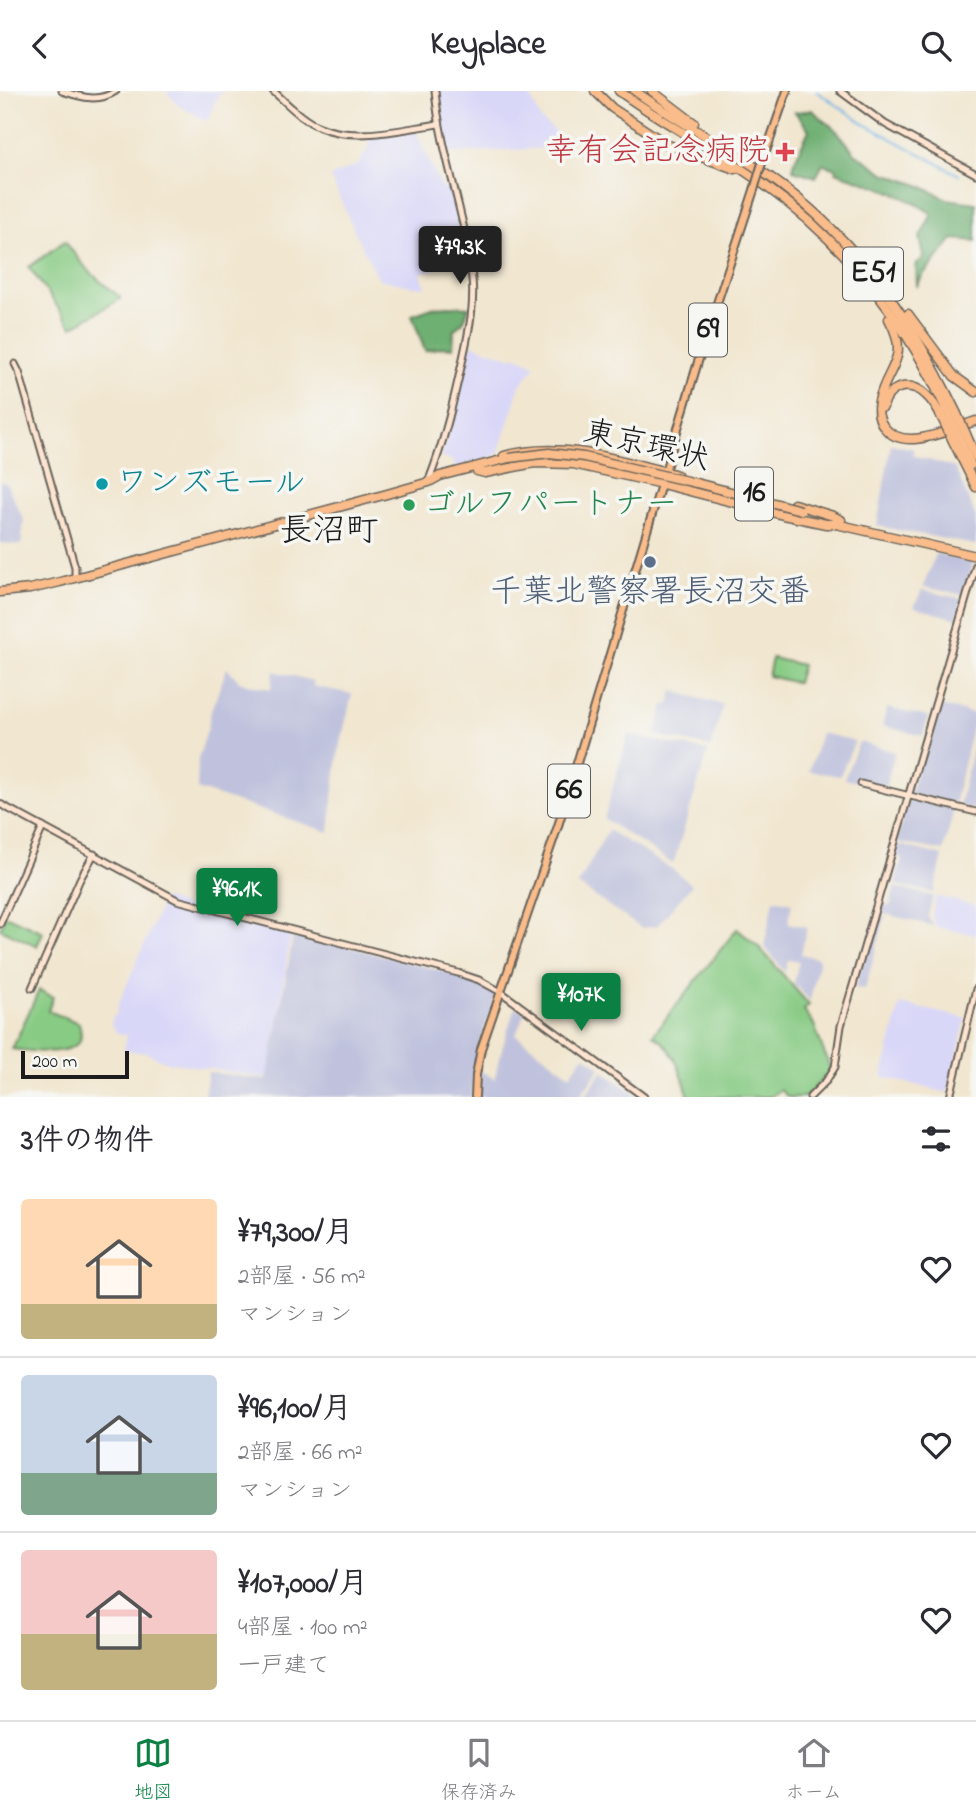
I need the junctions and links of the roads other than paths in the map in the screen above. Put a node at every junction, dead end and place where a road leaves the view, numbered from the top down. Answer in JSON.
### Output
{"nodes":[{"id":1,"x":62,"y":91,"type":"edge"},
{"id":2,"x":116,"y":91,"type":"edge"},
{"id":3,"x":273,"y":91,"type":"edge"},
{"id":4,"x":435,"y":91,"type":"edge"},
{"id":5,"x":595,"y":91,"type":"edge"},
{"id":6,"x":619,"y":91,"type":"edge"},
{"id":7,"x":635,"y":91,"type":"edge"},
{"id":8,"x":652,"y":91,"type":"edge"},
{"id":9,"x":787,"y":91,"type":"edge"},
{"id":10,"x":840,"y":91,"type":"edge"},
{"id":11,"x":439,"y":124,"type":"junction"},
{"id":12,"x":755,"y":168,"type":"junction"},
{"id":13,"x":976,"y":174,"type":"edge"},
{"id":14,"x":834,"y":245,"type":"junction"},
{"id":15,"x":878,"y":280,"type":"junction"},
{"id":16,"x":15,"y":364,"type":"dead end"},
{"id":17,"x":976,"y":392,"type":"edge"},
{"id":18,"x":949,"y":415,"type":"junction"},
{"id":19,"x":976,"y":419,"type":"edge"},
{"id":20,"x":959,"y":437,"type":"junction"},
{"id":21,"x":976,"y":457,"type":"edge"},
{"id":22,"x":476,"y":469,"type":"junction"},
{"id":23,"x":666,"y":472,"type":"junction"},
{"id":24,"x":976,"y":478,"type":"edge"},
{"id":25,"x":429,"y":482,"type":"junction"},
{"id":26,"x":662,"y":484,"type":"junction"},
{"id":27,"x":976,"y":487,"type":"edge"},
{"id":28,"x":840,"y":522,"type":"junction"},
{"id":29,"x":976,"y":555,"type":"edge"},
{"id":30,"x":976,"y":565,"type":"edge"},
{"id":31,"x":75,"y":577,"type":"junction"},
{"id":32,"x":0,"y":592,"type":"edge"},
{"id":33,"x":861,"y":784,"type":"dead end"},
{"id":34,"x":908,"y":796,"type":"junction"},
{"id":35,"x":0,"y":804,"type":"edge"},
{"id":36,"x":976,"y":812,"type":"edge"},
{"id":37,"x":43,"y":827,"type":"junction"},
{"id":38,"x":94,"y":855,"type":"junction"},
{"id":39,"x":0,"y":924,"type":"edge"},
{"id":40,"x":33,"y":988,"type":"dead end"},
{"id":41,"x":976,"y":989,"type":"edge"},
{"id":42,"x":501,"y":992,"type":"junction"},
{"id":43,"x":475,"y":1097,"type":"edge"},
{"id":44,"x":644,"y":1097,"type":"edge"},
{"id":45,"x":810,"y":1097,"type":"edge"},
{"id":46,"x":950,"y":1097,"type":"edge"}],
"edges":[{"from":1,"to":2,"type":"street"},
{"from":3,"to":11,"type":"street"},
{"from":4,"to":11,"type":"street"},
{"from":5,"to":12,"type":"highway"},
{"from":6,"to":12,"type":"highway","number":"E51"},
{"from":7,"to":12,"type":"highway","number":"E51"},
{"from":8,"to":12,"type":"highway"},
{"from":9,"to":12,"type":"main road","number":"69"},
{"from":10,"to":13,"type":"street"},
{"from":11,"to":25,"type":"street"},
{"from":12,"to":14,"type":"highway","number":"E51"},
{"from":12,"to":15,"type":"highway","number":"E51"},
{"from":12,"to":23,"type":"main road","number":"69","bridge":true},
{"from":14,"to":18,"type":"highway","number":"E51"},
{"from":14,"to":19,"type":"highway"},
{"from":15,"to":17,"type":"highway"},
{"from":15,"to":18,"type":"highway","number":"E51"},
{"from":16,"to":31,"type":"street"},
{"from":18,"to":19,"type":"highway"},
{"from":18,"to":20,"type":"highway","bridge":true},
{"from":18,"to":20,"type":"highway","number":"E51","bridge":true},
{"from":20,"to":21,"type":"highway","number":"E51"},
{"from":20,"to":24,"type":"highway","number":"E51"},
{"from":20,"to":27,"type":"highway"},
{"from":22,"to":23,"type":"highway"},
{"from":22,"to":25,"type":"highway","name":"東京環状","number":"16"},
{"from":22,"to":26,"type":"highway","number":"16"},
{"from":22,"to":28,"type":"highway","name":"東京環状","number":"16","bridge":true},
{"from":23,"to":26,"type":"main road"},
{"from":23,"to":28,"type":"highway","number":"16"},
{"from":25,"to":31,"type":"highway","name":"東京環状","number":"16"},
{"from":26,"to":28,"type":"highway"},
{"from":26,"to":42,"type":"main road","number":"66"},
{"from":28,"to":29,"type":"highway","name":"東京環状","number":"16"},
{"from":28,"to":29,"type":"highway","name":"東京環状","number":"16"},
{"from":30,"to":34,"type":"street"},
{"from":31,"to":32,"type":"highway","name":"東京環状","number":"16"},
{"from":33,"to":34,"type":"street"},
{"from":34,"to":36,"type":"street"},
{"from":34,"to":45,"type":"street"},
{"from":35,"to":37,"type":"street"},
{"from":37,"to":38,"type":"street"},
{"from":37,"to":39,"type":"street"},
{"from":38,"to":40,"type":"street"},
{"from":38,"to":42,"type":"street"},
{"from":41,"to":46,"type":"street"},
{"from":42,"to":43,"type":"main road","number":"66"},
{"from":42,"to":44,"type":"street"}]}
